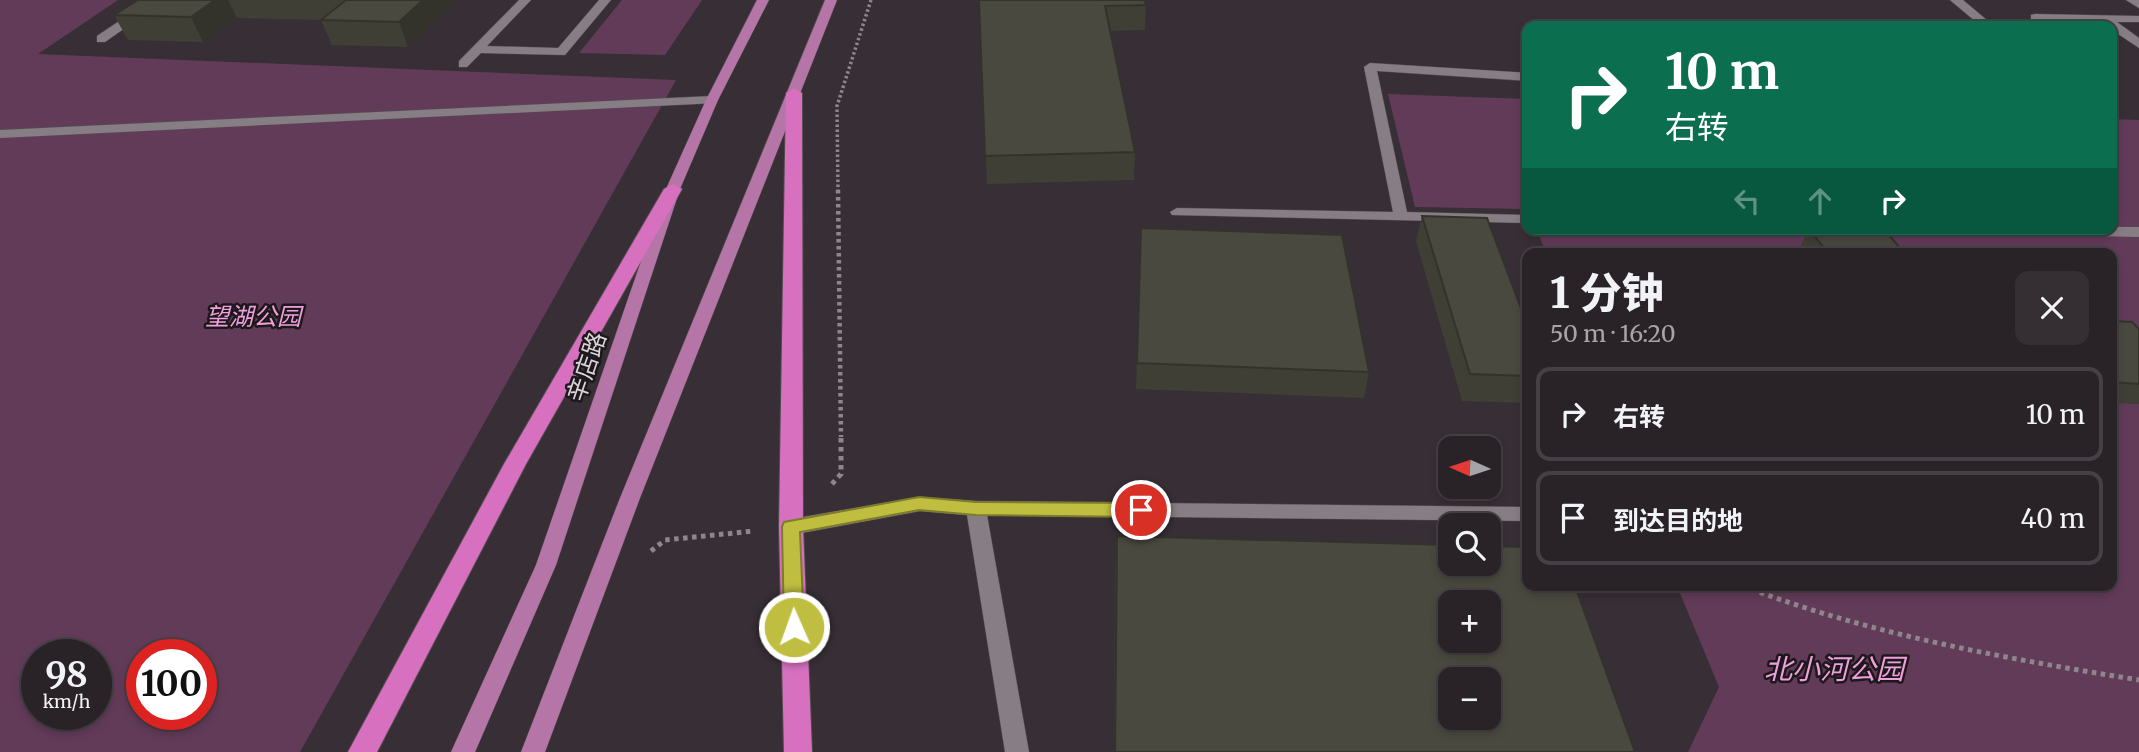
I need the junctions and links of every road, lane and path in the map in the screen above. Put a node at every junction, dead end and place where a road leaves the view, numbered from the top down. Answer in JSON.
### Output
{"nodes":[{"id":1,"x":159,"y":0,"type":"edge"},
{"id":2,"x":525,"y":0,"type":"edge"},
{"id":3,"x":605,"y":0,"type":"edge"},
{"id":4,"x":764,"y":0,"type":"edge"},
{"id":5,"x":831,"y":0,"type":"edge"},
{"id":6,"x":871,"y":0,"type":"edge"},
{"id":7,"x":1956,"y":0,"type":"edge"},
{"id":8,"x":2132,"y":0,"type":"edge"},
{"id":9,"x":2139,"y":5,"type":"edge"},
{"id":10,"x":2035,"y":17,"type":"dead end"},
{"id":11,"x":2104,"y":18,"type":"junction"},
{"id":12,"x":2139,"y":19,"type":"edge"},
{"id":13,"x":1982,"y":21,"type":"edge"},
{"id":14,"x":2108,"y":21,"type":"edge"},
{"id":15,"x":2117,"y":28,"type":"edge"},
{"id":16,"x":101,"y":39,"type":"dead end"},
{"id":17,"x":2139,"y":44,"type":"edge"},
{"id":18,"x":478,"y":49,"type":"junction"},
{"id":19,"x":463,"y":64,"type":"dead end"},
{"id":20,"x":1522,"y":77,"type":"edge"},
{"id":21,"x":794,"y":93,"type":"junction"},
{"id":22,"x":712,"y":100,"type":"junction"},
{"id":23,"x":0,"y":134,"type":"edge"},
{"id":24,"x":673,"y":189,"type":"junction"},
{"id":25,"x":1177,"y":212,"type":"dead end"},
{"id":26,"x":1401,"y":217,"type":"junction"},
{"id":27,"x":1522,"y":219,"type":"edge"},
{"id":28,"x":2117,"y":231,"type":"edge"},
{"id":29,"x":2139,"y":232,"type":"edge"},
{"id":30,"x":976,"y":508,"type":"junction"},
{"id":31,"x":1522,"y":514,"type":"edge"},
{"id":32,"x":791,"y":527,"type":"junction"},
{"id":33,"x":644,"y":556,"type":"dead end"},
{"id":34,"x":1756,"y":591,"type":"edge"},
{"id":35,"x":2139,"y":680,"type":"edge"},
{"id":36,"x":362,"y":752,"type":"edge"},
{"id":37,"x":463,"y":752,"type":"edge"},
{"id":38,"x":533,"y":752,"type":"edge"},
{"id":39,"x":798,"y":752,"type":"edge"},
{"id":40,"x":1017,"y":752,"type":"edge"}],
"edges":[{"from":1,"to":16,"type":"lane"},
{"from":2,"to":18,"type":"lane"},
{"from":3,"to":18,"type":"lane"},
{"from":4,"to":22,"type":"main road","name":"辛店路"},
{"from":5,"to":21,"type":"main road"},
{"from":6,"to":32,"type":"path"},
{"from":7,"to":13,"type":"lane"},
{"from":8,"to":9,"type":"lane"},
{"from":10,"to":11,"type":"lane"},
{"from":11,"to":12,"type":"lane"},
{"from":11,"to":14,"type":"lane"},
{"from":15,"to":17,"type":"lane"},
{"from":18,"to":19,"type":"lane"},
{"from":20,"to":26,"type":"lane"},
{"from":21,"to":32,"type":"highway"},
{"from":21,"to":38,"type":"main road"},
{"from":22,"to":23,"type":"lane"},
{"from":22,"to":24,"type":"main road","name":"辛店路"},
{"from":24,"to":36,"type":"highway"},
{"from":24,"to":37,"type":"main road","name":"辛店路"},
{"from":25,"to":26,"type":"lane"},
{"from":26,"to":27,"type":"lane"},
{"from":28,"to":29,"type":"lane"},
{"from":30,"to":31,"type":"lane"},
{"from":30,"to":32,"type":"lane"},
{"from":30,"to":40,"type":"lane"},
{"from":32,"to":33,"type":"path"},
{"from":32,"to":39,"type":"highway"},
{"from":34,"to":35,"type":"path"}]}
